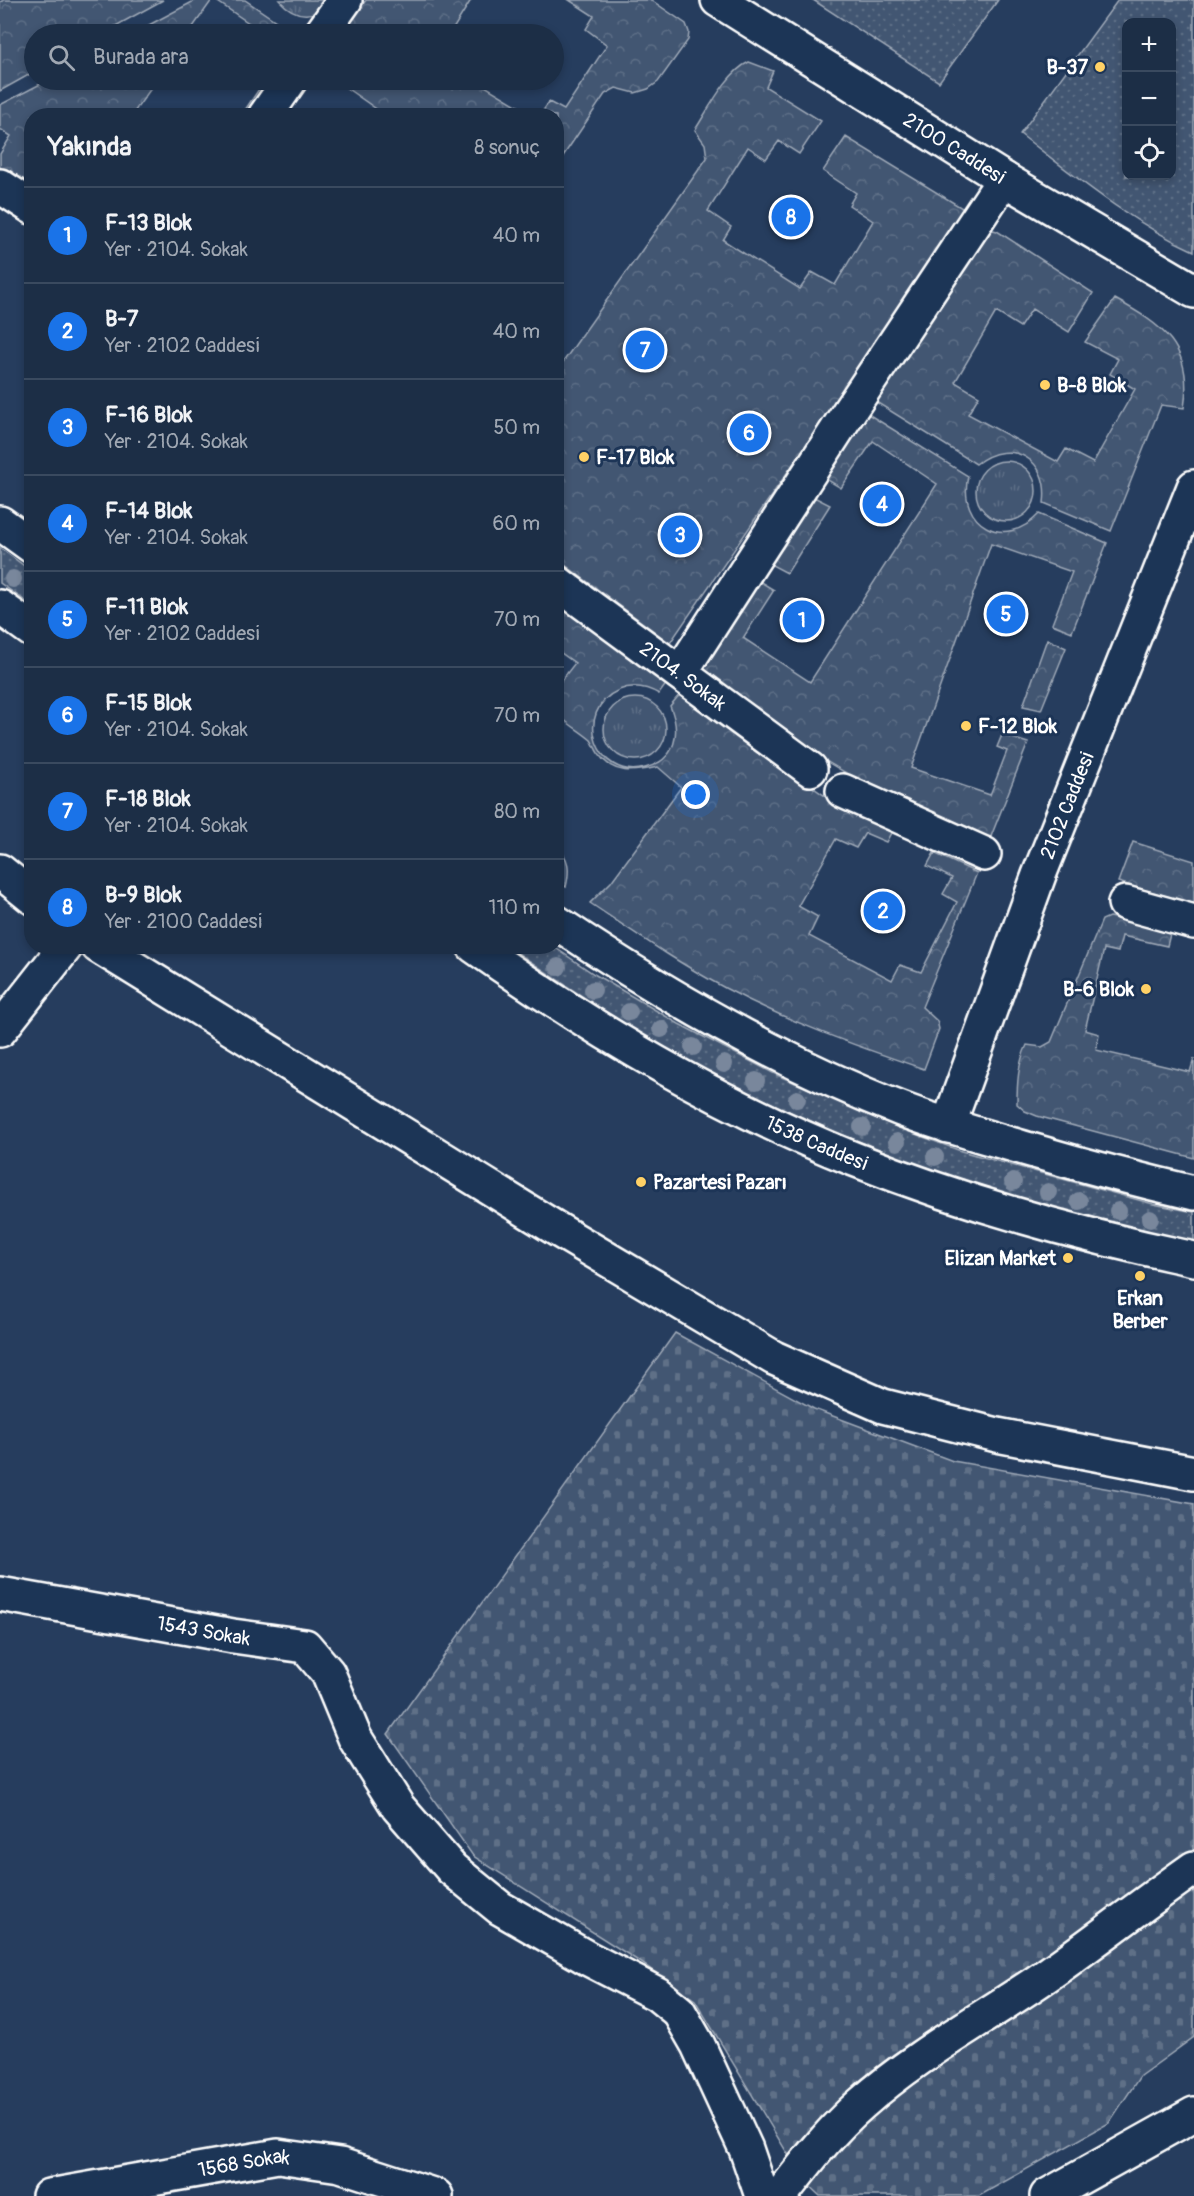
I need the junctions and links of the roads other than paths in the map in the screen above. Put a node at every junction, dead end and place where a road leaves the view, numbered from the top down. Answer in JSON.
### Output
{"nodes":[{"id":1,"x":345,"y":0,"type":"edge"},
{"id":2,"x":734,"y":4,"type":"edge"},
{"id":3,"x":328,"y":24,"type":"edge"},
{"id":4,"x":283,"y":90,"type":"edge"},
{"id":5,"x":271,"y":108,"type":"edge"},
{"id":6,"x":1004,"y":179,"type":"junction"},
{"id":7,"x":0,"y":186,"type":"edge"},
{"id":8,"x":24,"y":202,"type":"edge"},
{"id":9,"x":1194,"y":291,"type":"edge"},
{"id":10,"x":1194,"y":487,"type":"edge"},
{"id":11,"x":0,"y":523,"type":"edge"},
{"id":12,"x":24,"y":540,"type":"edge"},
{"id":13,"x":564,"y":588,"type":"edge"},
{"id":14,"x":0,"y":608,"type":"edge"},
{"id":15,"x":24,"y":624,"type":"edge"},
{"id":16,"x":680,"y":673,"type":"junction"},
{"id":17,"x":810,"y":769,"type":"dead end"},
{"id":18,"x":843,"y":791,"type":"dead end"},
{"id":19,"x":984,"y":854,"type":"dead end"},
{"id":20,"x":0,"y":871,"type":"edge"},
{"id":21,"x":24,"y":890,"type":"edge"},
{"id":22,"x":1125,"y":903,"type":"dead end"},
{"id":23,"x":1194,"y":922,"type":"edge"},
{"id":24,"x":564,"y":927,"type":"edge"},
{"id":25,"x":60,"y":954,"type":"edge"},
{"id":26,"x":111,"y":954,"type":"edge"},
{"id":27,"x":485,"y":954,"type":"edge"},
{"id":28,"x":0,"y":1030,"type":"edge"},
{"id":29,"x":948,"y":1126,"type":"junction"},
{"id":30,"x":1194,"y":1193,"type":"edge"},
{"id":31,"x":1194,"y":1259,"type":"edge"},
{"id":32,"x":1194,"y":1473,"type":"edge"},
{"id":33,"x":0,"y":1594,"type":"edge"},
{"id":34,"x":1194,"y":1868,"type":"edge"},
{"id":35,"x":1194,"y":2114,"type":"edge"},
{"id":36,"x":49,"y":2196,"type":"edge"},
{"id":37,"x":436,"y":2196,"type":"edge"},
{"id":38,"x":762,"y":2196,"type":"edge"},
{"id":39,"x":780,"y":2196,"type":"edge"},
{"id":40,"x":1047,"y":2196,"type":"edge"}],
"edges":[{"from":1,"to":3,"type":"street"},
{"from":2,"to":6,"type":"street","name":"2100 Caddesi"},
{"from":4,"to":5,"type":"street"},
{"from":6,"to":9,"type":"street","name":"2100 Caddesi"},
{"from":6,"to":16,"type":"street"},
{"from":7,"to":8,"type":"street"},
{"from":10,"to":29,"type":"street","name":"2102 Caddesi"},
{"from":11,"to":12,"type":"street"},
{"from":13,"to":16,"type":"street","name":"2104. Sokak"},
{"from":14,"to":15,"type":"street"},
{"from":16,"to":17,"type":"street","name":"2104. Sokak"},
{"from":18,"to":19,"type":"street"},
{"from":20,"to":21,"type":"street"},
{"from":22,"to":23,"type":"street"},
{"from":24,"to":29,"type":"street"},
{"from":25,"to":28,"type":"street"},
{"from":26,"to":32,"type":"street"},
{"from":27,"to":31,"type":"street","name":"1538 Caddesi"},
{"from":29,"to":30,"type":"street"},
{"from":33,"to":38,"type":"street","name":"1543 Sokak"},
{"from":34,"to":39,"type":"street"},
{"from":35,"to":40,"type":"street"},
{"from":36,"to":37,"type":"street","name":"1568 Sokak"}]}
